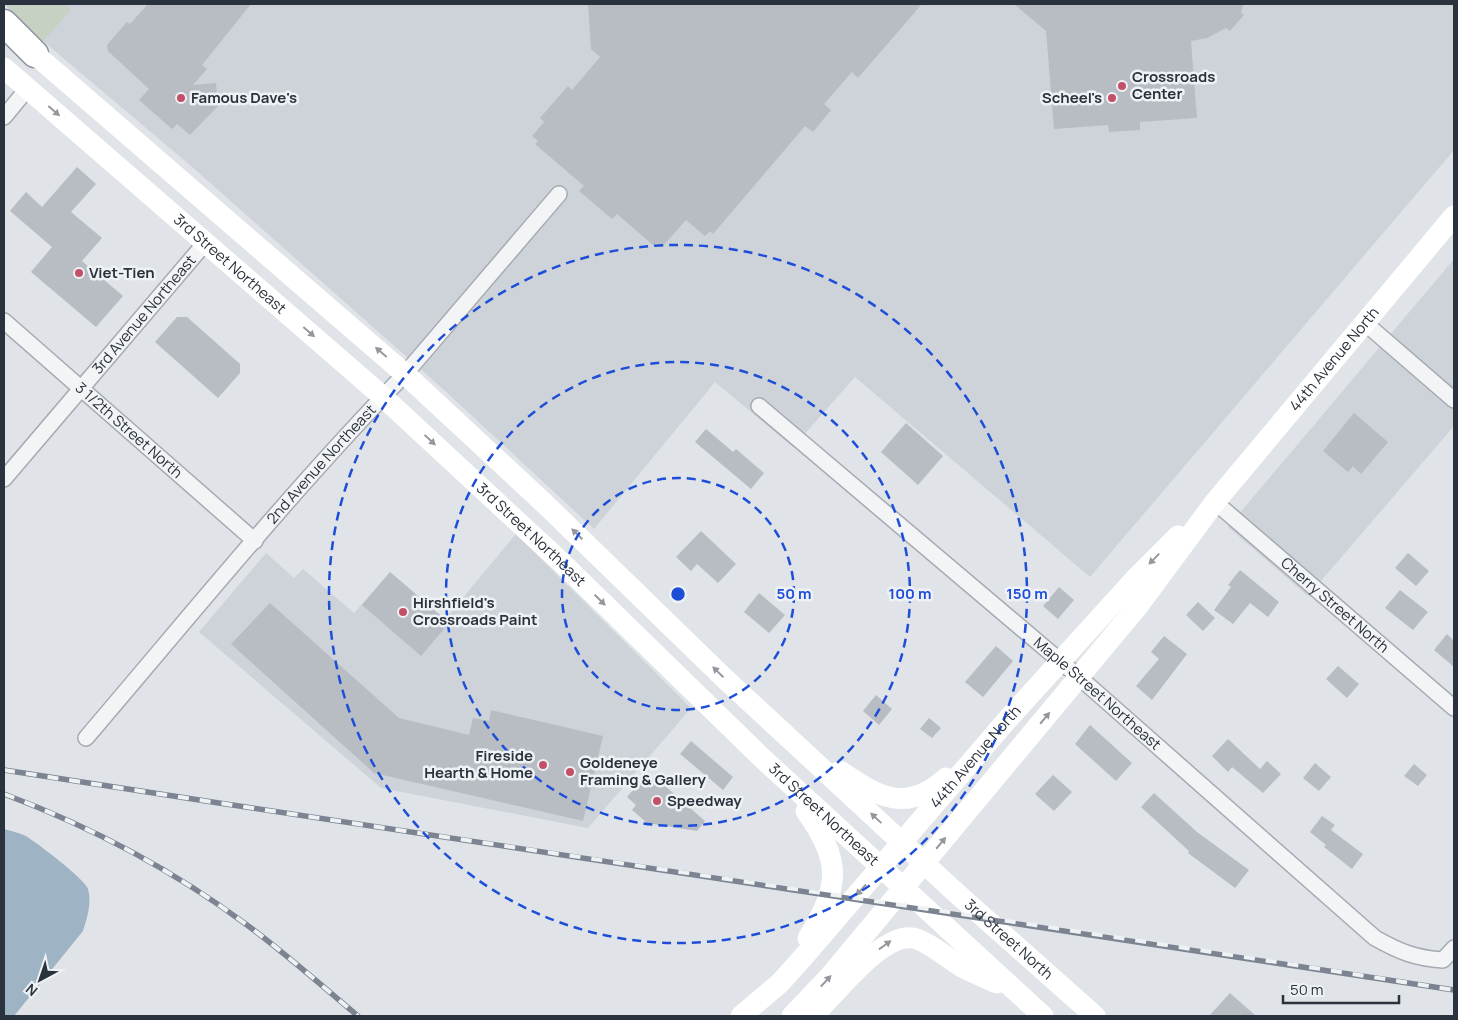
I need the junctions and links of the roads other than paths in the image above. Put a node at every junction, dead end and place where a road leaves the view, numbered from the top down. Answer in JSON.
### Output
{"nodes":[{"id":1,"x":4,"y":23,"type":"edge"},
{"id":2,"x":4,"y":28,"type":"edge"},
{"id":3,"x":35,"y":54,"type":"junction"},
{"id":4,"x":4,"y":68,"type":"edge"},
{"id":5,"x":28,"y":88,"type":"junction"},
{"id":6,"x":4,"y":117,"type":"edge"},
{"id":7,"x":559,"y":194,"type":"dead end"},
{"id":8,"x":1454,"y":216,"type":"edge"},
{"id":9,"x":206,"y":242,"type":"junction"},
{"id":10,"x":4,"y":321,"type":"edge"},
{"id":11,"x":1365,"y":323,"type":"junction"},
{"id":12,"x":405,"y":374,"type":"junction"},
{"id":13,"x":82,"y":389,"type":"junction"},
{"id":14,"x":382,"y":396,"type":"junction"},
{"id":15,"x":1454,"y":400,"type":"edge"},
{"id":16,"x":759,"y":406,"type":"dead end"},
{"id":17,"x":4,"y":479,"type":"edge"},
{"id":18,"x":1215,"y":502,"type":"junction"},
{"id":19,"x":255,"y":541,"type":"junction"},
{"id":20,"x":1060,"y":662,"type":"junction"},
{"id":21,"x":1079,"y":678,"type":"junction"},
{"id":22,"x":737,"y":690,"type":"junction"},
{"id":23,"x":1026,"y":699,"type":"junction"},
{"id":24,"x":1454,"y":708,"type":"edge"},
{"id":25,"x":86,"y":738,"type":"dead end"},
{"id":26,"x":761,"y":757,"type":"junction"},
{"id":27,"x":903,"y":843,"type":"junction"},
{"id":28,"x":925,"y":863,"type":"junction"},
{"id":29,"x":881,"y":868,"type":"junction"},
{"id":30,"x":904,"y":889,"type":"junction"},
{"id":31,"x":1454,"y":948,"type":"edge"},
{"id":32,"x":1016,"y":992,"type":"junction"},
{"id":33,"x":760,"y":1001,"type":"junction"},
{"id":34,"x":741,"y":1016,"type":"edge"},
{"id":35,"x":792,"y":1016,"type":"edge"},
{"id":36,"x":813,"y":1016,"type":"edge"},
{"id":37,"x":1043,"y":1016,"type":"edge"},
{"id":38,"x":1095,"y":1016,"type":"edge"}],
"edges":[{"from":1,"to":3,"type":"highway"},
{"from":2,"to":3,"type":"main road","name":"3rd Street Northeast"},
{"from":12,"to":3,"type":"main road","name":"3rd Street Northeast","one_way":true},
{"from":4,"to":5,"type":"main road","name":"3rd Street Northeast"},
{"from":5,"to":6,"type":"street"},
{"from":5,"to":9,"type":"main road","name":"3rd Street Northeast","one_way":true},
{"from":7,"to":12,"type":"street","name":"2nd Avenue Northeast"},
{"from":8,"to":11,"type":"main road","name":"44th Avenue North"},
{"from":9,"to":13,"type":"street","name":"3rd Avenue Northeast"},
{"from":9,"to":14,"type":"main road","name":"3rd Street Northeast","one_way":true},
{"from":10,"to":13,"type":"street","name":"3 1/2th Street North"},
{"from":11,"to":15,"type":"street"},
{"from":11,"to":18,"type":"main road","name":"44th Avenue North"},
{"from":12,"to":14,"type":"street","name":"2nd Avenue Northeast"},
{"from":22,"to":12,"type":"main road","name":"3rd Street Northeast","one_way":true},
{"from":13,"to":17,"type":"street","name":"3rd Avenue Northeast"},
{"from":13,"to":19,"type":"street","name":"3 1/2th Street North"},
{"from":14,"to":19,"type":"street","name":"2nd Avenue Northeast"},
{"from":14,"to":26,"type":"main road","name":"3rd Street Northeast","one_way":true},
{"from":16,"to":20,"type":"street","name":"Maple Street Northeast"},
{"from":18,"to":20,"type":"main road","name":"44th Avenue North","one_way":true},
{"from":18,"to":21,"type":"main road","name":"44th Avenue North"},
{"from":18,"to":24,"type":"street","name":"Cherry Street North"},
{"from":19,"to":25,"type":"street","name":"2nd Avenue Northeast"},
{"from":20,"to":21,"type":"street","name":"Maple Street Northeast"},
{"from":20,"to":23,"type":"main road","name":"44th Avenue North"},
{"from":28,"to":21,"type":"main road","name":"44th Avenue North","one_way":true},
{"from":21,"to":31,"type":"street","name":"Maple Street Northeast"},
{"from":22,"to":23,"type":"main road"},
{"from":27,"to":22,"type":"main road","name":"3rd Street Northeast","one_way":true},
{"from":23,"to":27,"type":"main road","name":"44th Avenue North"},
{"from":26,"to":29,"type":"main road","name":"3rd Street Northeast"},
{"from":26,"to":33,"type":"main road"},
{"from":27,"to":28,"type":"main road","name":"3rd Street Northeast"},
{"from":27,"to":29,"type":"main road","name":"44th Avenue North"},
{"from":28,"to":30,"type":"main road","name":"44th Avenue North"},
{"from":28,"to":38,"type":"main road","name":"3rd Street North"},
{"from":29,"to":30,"type":"main road","name":"3rd Street Northeast"},
{"from":29,"to":33,"type":"main road","name":"44th Avenue North","one_way":true},
{"from":30,"to":32,"type":"main road","name":"3rd Street Northeast"},
{"from":35,"to":30,"type":"main road","name":"44th Avenue North","one_way":true},
{"from":36,"to":32,"type":"main road","one_way":true},
{"from":32,"to":37,"type":"main road","name":"3rd Street Northeast"},
{"from":33,"to":34,"type":"main road","name":"44th Avenue North"}]}
